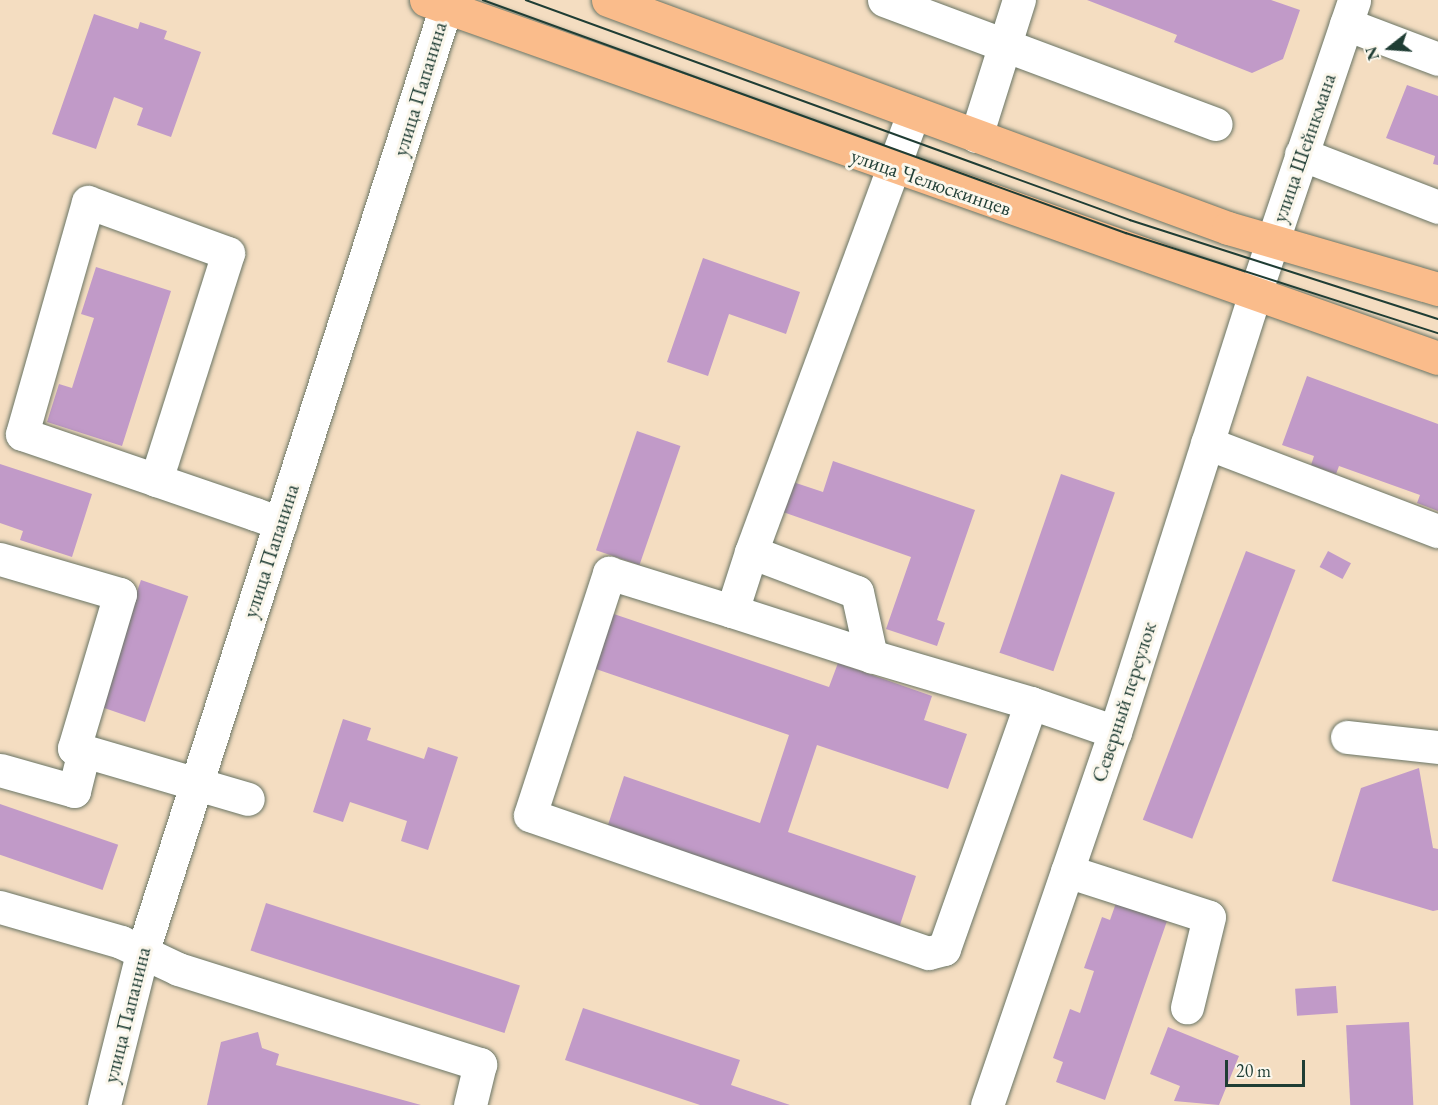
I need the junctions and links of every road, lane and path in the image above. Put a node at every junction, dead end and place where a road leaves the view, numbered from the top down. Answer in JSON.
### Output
{"nodes":[{"id":1,"x":608,"y":0,"type":"edge"},
{"id":2,"x":884,"y":0,"type":"edge"},
{"id":3,"x":1019,"y":0,"type":"edge"},
{"id":4,"x":440,"y":2,"type":"edge"},
{"id":5,"x":1350,"y":12,"type":"edge"},
{"id":6,"x":1004,"y":45,"type":"junction"},
{"id":7,"x":1438,"y":58,"type":"edge"},
{"id":8,"x":913,"y":113,"type":"junction"},
{"id":9,"x":1216,"y":123,"type":"dead end"},
{"id":10,"x":976,"y":136,"type":"junction"},
{"id":11,"x":1301,"y":154,"type":"junction"},
{"id":12,"x":894,"y":168,"type":"junction"},
{"id":13,"x":1438,"y":207,"type":"edge"},
{"id":14,"x":1272,"y":240,"type":"junction"},
{"id":15,"x":1438,"y":289,"type":"edge"},
{"id":16,"x":1254,"y":296,"type":"junction"},
{"id":17,"x":1438,"y":358,"type":"edge"},
{"id":18,"x":1207,"y":443,"type":"junction"},
{"id":19,"x":156,"y":480,"type":"junction"},
{"id":20,"x":280,"y":523,"type":"junction"},
{"id":21,"x":1438,"y":531,"type":"edge"},
{"id":22,"x":751,"y":552,"type":"junction"},
{"id":23,"x":0,"y":559,"type":"edge"},
{"id":24,"x":732,"y":611,"type":"junction"},
{"id":25,"x":871,"y":656,"type":"junction"},
{"id":26,"x":1030,"y":703,"type":"junction"},
{"id":27,"x":1115,"y":732,"type":"junction"},
{"id":28,"x":1347,"y":737,"type":"dead end"},
{"id":29,"x":1438,"y":747,"type":"edge"},
{"id":30,"x":84,"y":751,"type":"junction"},
{"id":31,"x":0,"y":770,"type":"edge"},
{"id":32,"x":195,"y":783,"type":"junction"},
{"id":33,"x":248,"y":799,"type":"dead end"},
{"id":34,"x":1067,"y":871,"type":"junction"},
{"id":35,"x":0,"y":907,"type":"edge"},
{"id":36,"x":143,"y":950,"type":"junction"},
{"id":37,"x":1187,"y":1006,"type":"dead end"},
{"id":38,"x":104,"y":1105,"type":"edge"},
{"id":39,"x":470,"y":1105,"type":"edge"},
{"id":40,"x":987,"y":1105,"type":"edge"}],
"edges":[{"from":1,"to":8,"type":"main road"},
{"from":2,"to":6,"type":"street"},
{"from":3,"to":6,"type":"street"},
{"from":4,"to":12,"type":"main road","name":"улица Челюскинцев"},
{"from":4,"to":20,"type":"street","name":"улица Папанина"},
{"from":5,"to":7,"type":"street"},
{"from":5,"to":11,"type":"street","name":"улица Шейнкмана"},
{"from":6,"to":9,"type":"street"},
{"from":6,"to":10,"type":"street"},
{"from":8,"to":10,"type":"main road"},
{"from":8,"to":12,"type":"street"},
{"from":10,"to":14,"type":"main road"},
{"from":11,"to":13,"type":"street"},
{"from":11,"to":14,"type":"street","name":"улица Шейнкмана"},
{"from":12,"to":16,"type":"main road","name":"улица Челюскинцев"},
{"from":12,"to":22,"type":"street"},
{"from":14,"to":15,"type":"main road"},
{"from":14,"to":16,"type":"street","name":"улица Шейнкмана"},
{"from":16,"to":17,"type":"main road","name":"улица Челюскинцев"},
{"from":16,"to":18,"type":"street","name":"Северный переулок"},
{"from":18,"to":21,"type":"street"},
{"from":18,"to":27,"type":"street","name":"Северный переулок"},
{"from":19,"to":19,"type":"street"},
{"from":19,"to":20,"type":"street"},
{"from":20,"to":32,"type":"street","name":"улица Папанина"},
{"from":22,"to":24,"type":"street"},
{"from":22,"to":25,"type":"street"},
{"from":23,"to":30,"type":"street"},
{"from":24,"to":25,"type":"street"},
{"from":24,"to":26,"type":"street"},
{"from":25,"to":26,"type":"street"},
{"from":26,"to":27,"type":"street"},
{"from":27,"to":34,"type":"street","name":"Северный переулок"},
{"from":28,"to":29,"type":"street"},
{"from":30,"to":31,"type":"street"},
{"from":30,"to":32,"type":"street"},
{"from":32,"to":33,"type":"street"},
{"from":32,"to":36,"type":"street","name":"улица Папанина"},
{"from":34,"to":37,"type":"street"},
{"from":34,"to":40,"type":"street","name":"Северный переулок"},
{"from":35,"to":36,"type":"street"},
{"from":36,"to":38,"type":"street","name":"улица Папанина"},
{"from":36,"to":39,"type":"street"}]}
